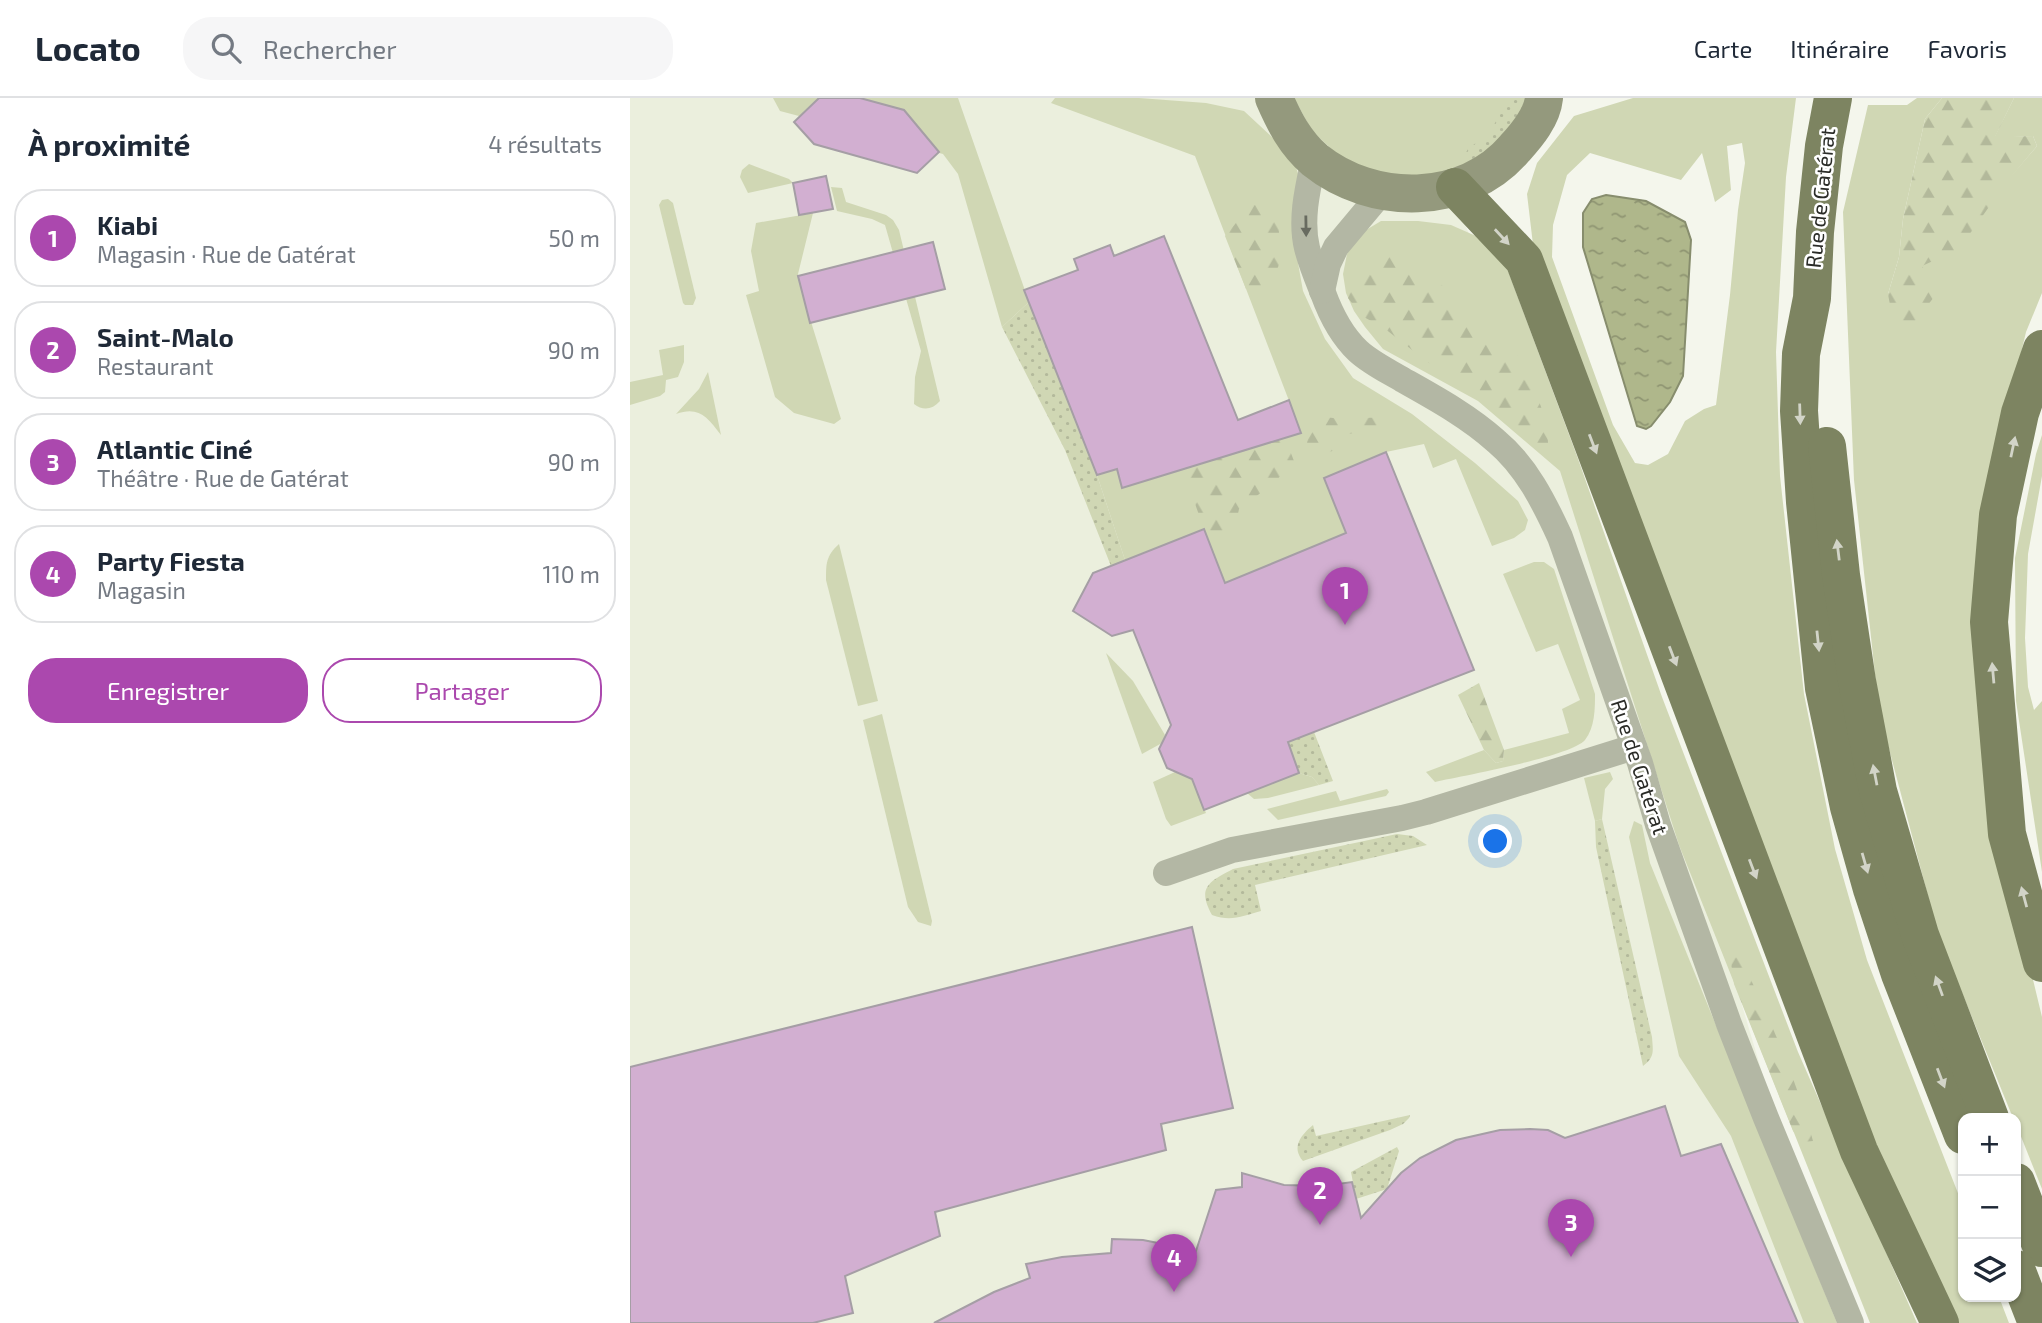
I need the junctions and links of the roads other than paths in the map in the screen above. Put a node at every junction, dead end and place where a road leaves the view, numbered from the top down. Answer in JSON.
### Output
{"nodes":[{"id":1,"x":1274,"y":98,"type":"edge"},
{"id":2,"x":1833,"y":98,"type":"edge"},
{"id":3,"x":1551,"y":100,"type":"edge"},
{"id":4,"x":1314,"y":159,"type":"junction"},
{"id":5,"x":1455,"y":187,"type":"junction"},
{"id":6,"x":1382,"y":192,"type":"junction"},
{"id":7,"x":1322,"y":290,"type":"junction"},
{"id":8,"x":1812,"y":298,"type":"junction"},
{"id":9,"x":2042,"y":349,"type":"edge"},
{"id":10,"x":1634,"y":747,"type":"junction"},
{"id":11,"x":1166,"y":873,"type":"dead end"},
{"id":12,"x":2042,"y":963,"type":"edge"},
{"id":13,"x":1988,"y":1113,"type":"edge"},
{"id":14,"x":1958,"y":1122,"type":"edge"},
{"id":15,"x":2021,"y":1195,"type":"edge"},
{"id":16,"x":2042,"y":1248,"type":"edge"},
{"id":17,"x":2021,"y":1282,"type":"edge"},
{"id":18,"x":1851,"y":1323,"type":"edge"},
{"id":19,"x":1940,"y":1323,"type":"edge"},
{"id":20,"x":2037,"y":1323,"type":"edge"}],
"edges":[{"from":1,"to":4,"type":"main road"},
{"from":2,"to":8,"type":"main road","name":"Rue de Gatérat"},
{"from":3,"to":5,"type":"main road"},
{"from":4,"to":6,"type":"main road"},
{"from":4,"to":7,"type":"street","name":"Rue de Gatérat","one_way":true},
{"from":5,"to":6,"type":"main road"},
{"from":5,"to":19,"type":"main road","one_way":true},
{"from":6,"to":7,"type":"street"},
{"from":7,"to":10,"type":"street","name":"Rue de Gatérat"},
{"from":13,"to":8,"type":"main road","name":"Rue de Gatérat","one_way":true},
{"from":8,"to":14,"type":"main road","name":"Rue de Gatérat","one_way":true},
{"from":12,"to":9,"type":"main road","one_way":true},
{"from":10,"to":11,"type":"street"},
{"from":10,"to":18,"type":"street","name":"Rue de Gatérat"},
{"from":15,"to":16,"type":"main road"},
{"from":17,"to":20,"type":"main road"}]}
